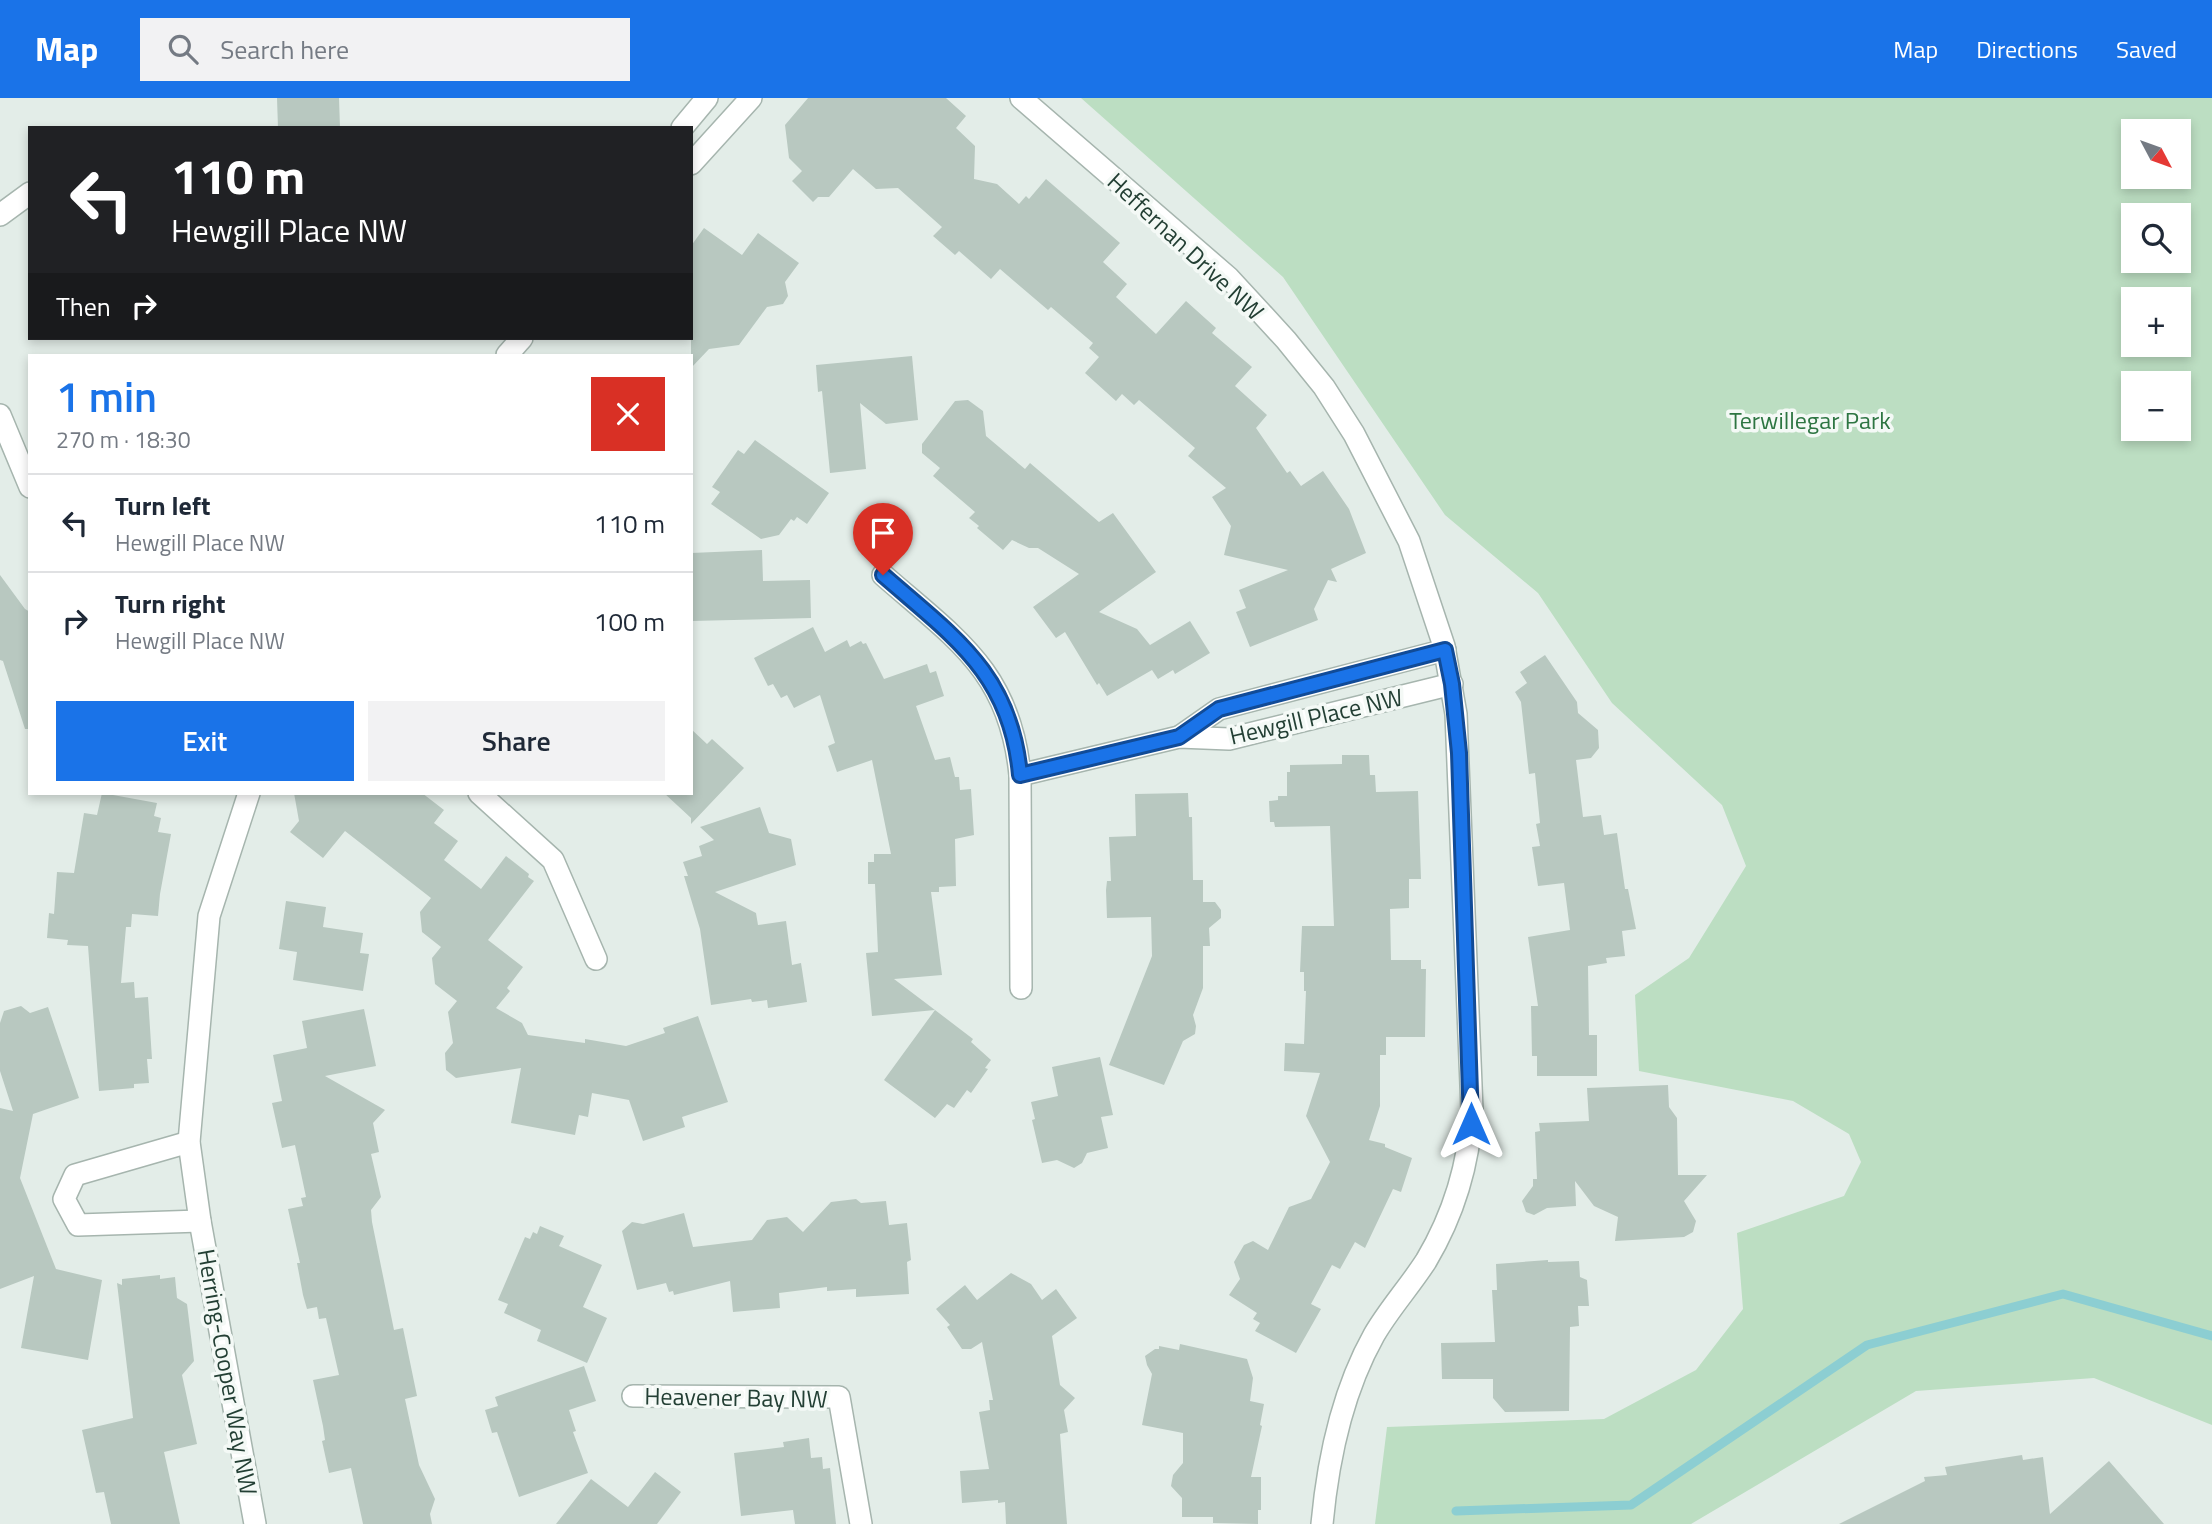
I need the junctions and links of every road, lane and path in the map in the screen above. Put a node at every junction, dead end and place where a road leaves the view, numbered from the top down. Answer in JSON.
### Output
{"nodes":[{"id":1,"x":708,"y":98,"type":"edge"},
{"id":2,"x":751,"y":98,"type":"edge"},
{"id":3,"x":1021,"y":98,"type":"edge"},
{"id":4,"x":684,"y":126,"type":"edge"},
{"id":5,"x":693,"y":162,"type":"edge"},
{"id":6,"x":28,"y":194,"type":"edge"},
{"id":7,"x":0,"y":215,"type":"edge"},
{"id":8,"x":520,"y":340,"type":"edge"},
{"id":9,"x":508,"y":354,"type":"edge"},
{"id":10,"x":0,"y":415,"type":"edge"},
{"id":11,"x":28,"y":482,"type":"edge"},
{"id":12,"x":883,"y":575,"type":"dead end"},
{"id":13,"x":1445,"y":650,"type":"junction"},
{"id":14,"x":1452,"y":684,"type":"junction"},
{"id":15,"x":1179,"y":737,"type":"junction"},
{"id":16,"x":1020,"y":775,"type":"junction"},
{"id":17,"x":248,"y":795,"type":"edge"},
{"id":18,"x":482,"y":795,"type":"edge"},
{"id":19,"x":596,"y":959,"type":"dead end"},
{"id":20,"x":1021,"y":988,"type":"dead end"},
{"id":21,"x":189,"y":1142,"type":"junction"},
{"id":22,"x":200,"y":1221,"type":"junction"},
{"id":23,"x":633,"y":1396,"type":"dead end"},
{"id":24,"x":255,"y":1524,"type":"edge"},
{"id":25,"x":861,"y":1524,"type":"edge"},
{"id":26,"x":1322,"y":1524,"type":"edge"}],
"edges":[{"from":1,"to":4,"type":"street"},
{"from":2,"to":5,"type":"street"},
{"from":3,"to":13,"type":"street","name":"Heffernan Drive NW"},
{"from":6,"to":7,"type":"street"},
{"from":8,"to":9,"type":"street"},
{"from":10,"to":11,"type":"street"},
{"from":12,"to":16,"type":"street"},
{"from":13,"to":14,"type":"street","name":"Heffernan Drive NW"},
{"from":13,"to":15,"type":"street","name":"Hewgill Place NW"},
{"from":14,"to":15,"type":"street","name":"Hewgill Place NW"},
{"from":14,"to":26,"type":"street","name":"Heffernan Drive NW"},
{"from":15,"to":16,"type":"street","name":"Hewgill Place NW"},
{"from":16,"to":20,"type":"street"},
{"from":17,"to":21,"type":"street","name":"Herring-Cooper Way NW"},
{"from":18,"to":19,"type":"street"},
{"from":21,"to":22,"type":"street","name":"Herring-Cooper Way NW"},
{"from":21,"to":22,"type":"street","name":"Herring-Cooper Way NW"},
{"from":22,"to":24,"type":"street","name":"Herring-Cooper Way NW"},
{"from":23,"to":25,"type":"street","name":"Heavener Bay NW"}]}
